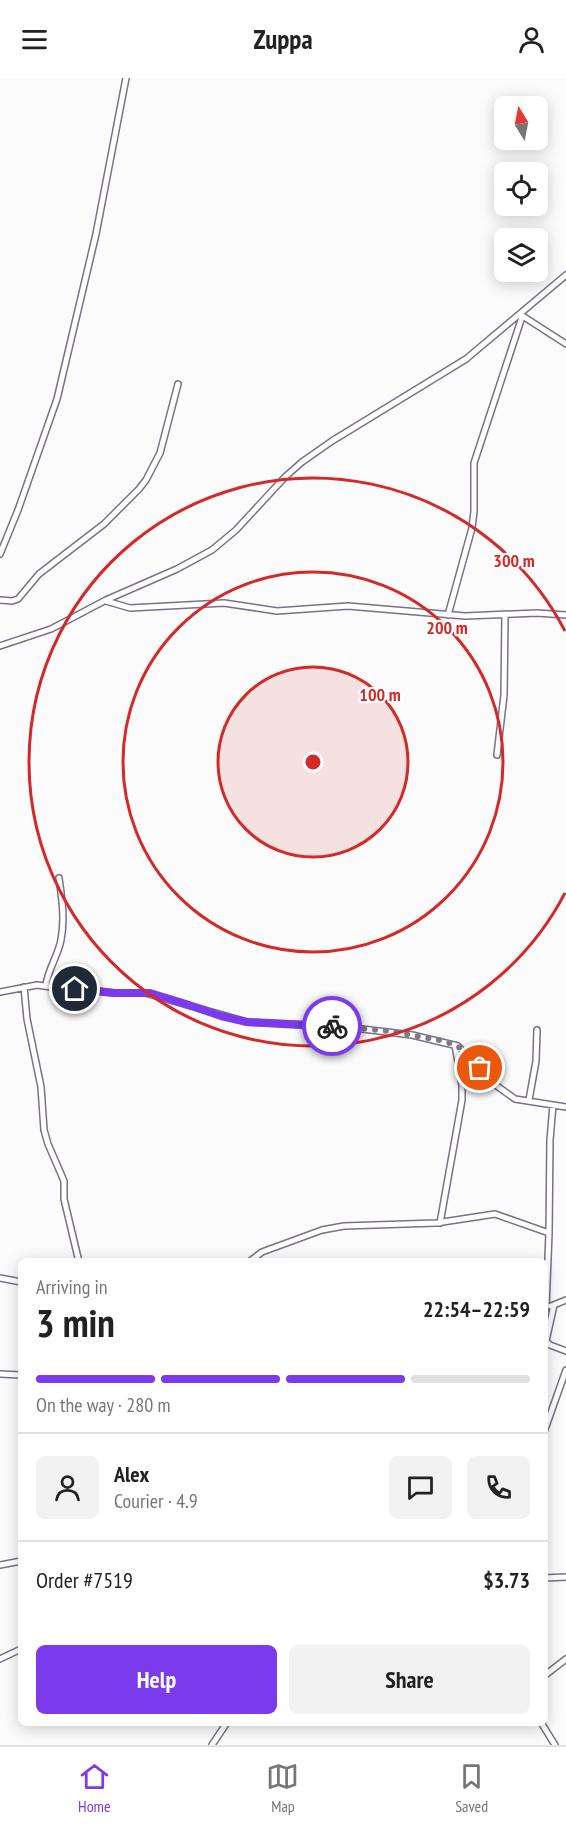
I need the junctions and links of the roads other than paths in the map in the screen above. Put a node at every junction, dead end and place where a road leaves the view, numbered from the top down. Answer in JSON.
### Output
{"nodes":[{"id":1,"x":126,"y":78,"type":"edge"},
{"id":2,"x":566,"y":275,"type":"edge"},
{"id":3,"x":521,"y":315,"type":"junction"},
{"id":4,"x":566,"y":344,"type":"edge"},
{"id":5,"x":178,"y":384,"type":"dead end"},
{"id":6,"x":0,"y":554,"type":"edge"},
{"id":7,"x":0,"y":600,"type":"edge"},
{"id":8,"x":105,"y":600,"type":"junction"},
{"id":9,"x":448,"y":615,"type":"junction"},
{"id":10,"x":505,"y":615,"type":"junction"},
{"id":11,"x":566,"y":615,"type":"edge"},
{"id":12,"x":0,"y":646,"type":"edge"},
{"id":13,"x":497,"y":755,"type":"dead end"},
{"id":14,"x":59,"y":878,"type":"dead end"},
{"id":15,"x":46,"y":986,"type":"junction"},
{"id":16,"x":24,"y":987,"type":"junction"},
{"id":17,"x":0,"y":992,"type":"edge"},
{"id":18,"x":537,"y":1030,"type":"dead end"},
{"id":19,"x":455,"y":1045,"type":"junction"},
{"id":20,"x":529,"y":1100,"type":"junction"},
{"id":21,"x":553,"y":1105,"type":"junction"},
{"id":22,"x":566,"y":1107,"type":"edge"},
{"id":23,"x":440,"y":1223,"type":"junction"},
{"id":24,"x":549,"y":1233,"type":"junction"},
{"id":25,"x":78,"y":1258,"type":"edge"},
{"id":26,"x":254,"y":1258,"type":"edge"},
{"id":27,"x":548,"y":1258,"type":"edge"},
{"id":28,"x":0,"y":1278,"type":"edge"},
{"id":29,"x":18,"y":1281,"type":"edge"},
{"id":30,"x":566,"y":1300,"type":"edge"},
{"id":31,"x":554,"y":1305,"type":"junction"},
{"id":32,"x":548,"y":1307,"type":"edge"},
{"id":33,"x":548,"y":1332,"type":"edge"},
{"id":34,"x":548,"y":1344,"type":"edge"},
{"id":35,"x":566,"y":1351,"type":"edge"},
{"id":36,"x":566,"y":1370,"type":"edge"},
{"id":37,"x":0,"y":1374,"type":"edge"},
{"id":38,"x":18,"y":1375,"type":"edge"},
{"id":39,"x":548,"y":1421,"type":"edge"},
{"id":40,"x":18,"y":1562,"type":"edge"},
{"id":41,"x":0,"y":1565,"type":"edge"},
{"id":42,"x":566,"y":1577,"type":"edge"},
{"id":43,"x":548,"y":1578,"type":"edge"},
{"id":44,"x":18,"y":1650,"type":"edge"},
{"id":45,"x":0,"y":1659,"type":"edge"},
{"id":46,"x":566,"y":1659,"type":"edge"},
{"id":47,"x":548,"y":1673,"type":"edge"},
{"id":48,"x":225,"y":1726,"type":"edge"},
{"id":49,"x":543,"y":1726,"type":"edge"},
{"id":50,"x":212,"y":1745,"type":"edge"},
{"id":51,"x":555,"y":1745,"type":"edge"}],
"edges":[{"from":1,"to":6,"type":"street"},
{"from":2,"to":3,"type":"street"},
{"from":3,"to":4,"type":"street"},
{"from":3,"to":8,"type":"street"},
{"from":3,"to":9,"type":"street"},
{"from":5,"to":7,"type":"street"},
{"from":8,"to":9,"type":"street"},
{"from":8,"to":12,"type":"street"},
{"from":9,"to":10,"type":"street"},
{"from":10,"to":11,"type":"street"},
{"from":10,"to":13,"type":"street"},
{"from":14,"to":15,"type":"street"},
{"from":15,"to":16,"type":"street"},
{"from":15,"to":19,"type":"street"},
{"from":16,"to":17,"type":"street"},
{"from":16,"to":25,"type":"street"},
{"from":18,"to":20,"type":"street"},
{"from":19,"to":20,"type":"street"},
{"from":19,"to":23,"type":"street"},
{"from":20,"to":21,"type":"street"},
{"from":21,"to":22,"type":"street"},
{"from":21,"to":24,"type":"street"},
{"from":23,"to":24,"type":"street"},
{"from":23,"to":26,"type":"street"},
{"from":24,"to":27,"type":"street"},
{"from":28,"to":29,"type":"street"},
{"from":30,"to":31,"type":"street"},
{"from":31,"to":32,"type":"street"},
{"from":31,"to":33,"type":"street"},
{"from":34,"to":35,"type":"street"},
{"from":36,"to":39,"type":"street"},
{"from":37,"to":38,"type":"street"},
{"from":40,"to":41,"type":"street"},
{"from":42,"to":43,"type":"street"},
{"from":44,"to":45,"type":"street"},
{"from":46,"to":47,"type":"street"},
{"from":48,"to":50,"type":"street"},
{"from":49,"to":51,"type":"street"}]}
